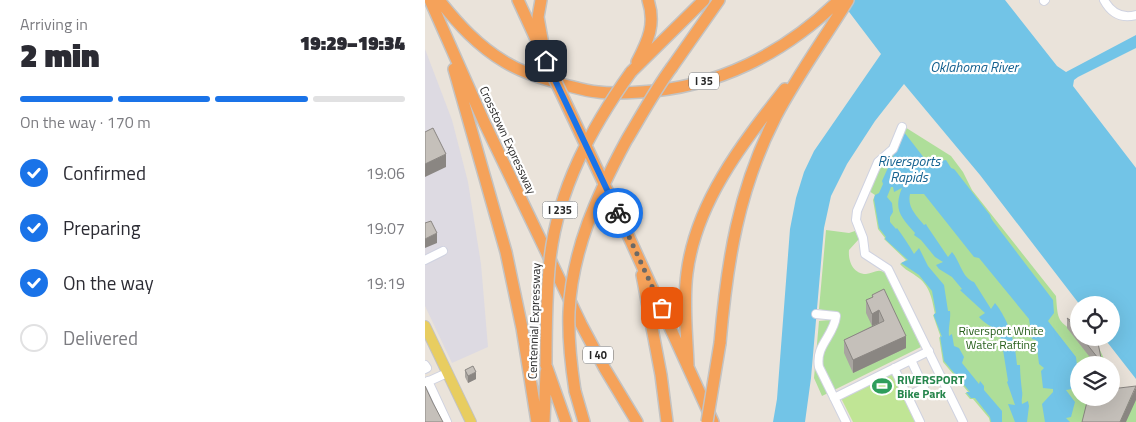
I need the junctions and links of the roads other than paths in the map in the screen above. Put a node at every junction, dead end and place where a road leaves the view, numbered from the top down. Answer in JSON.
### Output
{"nodes":[{"id":1,"x":430,"y":0,"type":"edge"},
{"id":2,"x":439,"y":0,"type":"edge"},
{"id":3,"x":518,"y":0,"type":"edge"},
{"id":4,"x":541,"y":0,"type":"edge"},
{"id":5,"x":648,"y":0,"type":"edge"},
{"id":6,"x":704,"y":0,"type":"edge"},
{"id":7,"x":719,"y":0,"type":"edge"},
{"id":8,"x":839,"y":0,"type":"edge"},
{"id":9,"x":848,"y":0,"type":"edge"},
{"id":10,"x":1104,"y":0,"type":"edge"},
{"id":11,"x":1136,"y":15,"type":"edge"},
{"id":12,"x":444,"y":31,"type":"junction"},
{"id":13,"x":813,"y":52,"type":"junction"},
{"id":14,"x":546,"y":61,"type":"junction"},
{"id":15,"x":631,"y":72,"type":"junction"},
{"id":16,"x":901,"y":131,"type":"dead end"},
{"id":17,"x":443,"y":251,"type":"dead end"},
{"id":18,"x":639,"y":259,"type":"junction"},
{"id":19,"x":425,"y":260,"type":"edge"},
{"id":20,"x":816,"y":314,"type":"dead end"},
{"id":21,"x":425,"y":326,"type":"edge"},
{"id":22,"x":929,"y":351,"type":"junction"},
{"id":23,"x":911,"y":360,"type":"junction"},
{"id":24,"x":425,"y":365,"type":"edge"},
{"id":25,"x":547,"y":365,"type":"junction"},
{"id":26,"x":688,"y":365,"type":"junction"},
{"id":27,"x":894,"y":368,"type":"junction"},
{"id":28,"x":425,"y":369,"type":"edge"},
{"id":29,"x":447,"y":373,"type":"junction"},
{"id":30,"x":427,"y":382,"type":"edge"},
{"id":31,"x":908,"y":396,"type":"junction"},
{"id":32,"x":834,"y":398,"type":"junction"},
{"id":33,"x":447,"y":422,"type":"edge"},
{"id":34,"x":471,"y":422,"type":"edge"},
{"id":35,"x":537,"y":422,"type":"edge"},
{"id":36,"x":545,"y":422,"type":"edge"},
{"id":37,"x":566,"y":422,"type":"edge"},
{"id":38,"x":584,"y":422,"type":"edge"},
{"id":39,"x":637,"y":422,"type":"edge"},
{"id":40,"x":667,"y":422,"type":"edge"},
{"id":41,"x":707,"y":422,"type":"edge"},
{"id":42,"x":713,"y":422,"type":"edge"},
{"id":43,"x":846,"y":422,"type":"edge"},
{"id":44,"x":920,"y":422,"type":"edge"},
{"id":45,"x":963,"y":422,"type":"edge"}],
"edges":[{"from":1,"to":12,"type":"highway","name":"Crosstown Expressway","number":"I 40"},
{"from":2,"to":8,"type":"highway","number":"I 35"},
{"from":3,"to":14,"type":"highway"},
{"from":4,"to":14,"type":"highway"},
{"from":5,"to":15,"type":"highway"},
{"from":6,"to":15,"type":"highway","name":"Centennial Expressway","number":"I 235"},
{"from":7,"to":38,"type":"highway","bridge":true},
{"from":9,"to":13,"type":"highway"},
{"from":10,"to":11,"type":"street"},
{"from":12,"to":35,"type":"highway"},
{"from":12,"to":39,"type":"highway","name":"Crosstown Expressway","number":"I 40"},
{"from":13,"to":26,"type":"highway"},
{"from":13,"to":41,"type":"highway","bridge":true},
{"from":14,"to":18,"type":"highway","bridge":true},
{"from":15,"to":25,"type":"highway","name":"Centennial Expressway","number":"I 235","bridge":true},
{"from":16,"to":22,"type":"street"},
{"from":17,"to":19,"type":"street"},
{"from":18,"to":26,"type":"highway"},
{"from":18,"to":40,"type":"highway"},
{"from":20,"to":32,"type":"street"},
{"from":21,"to":29,"type":"main road"},
{"from":22,"to":23,"type":"street"},
{"from":22,"to":45,"type":"street"},
{"from":23,"to":27,"type":"street"},
{"from":23,"to":31,"type":"street"},
{"from":24,"to":28,"type":"street"},
{"from":25,"to":36,"type":"highway","name":"Centennial Expressway","number":"I 235"},
{"from":25,"to":37,"type":"highway"},
{"from":26,"to":42,"type":"highway"},
{"from":27,"to":31,"type":"street"},
{"from":27,"to":32,"type":"street"},
{"from":29,"to":30,"type":"street"},
{"from":29,"to":34,"type":"main road"},
{"from":30,"to":33,"type":"street"},
{"from":31,"to":44,"type":"street"},
{"from":32,"to":43,"type":"street"}]}
